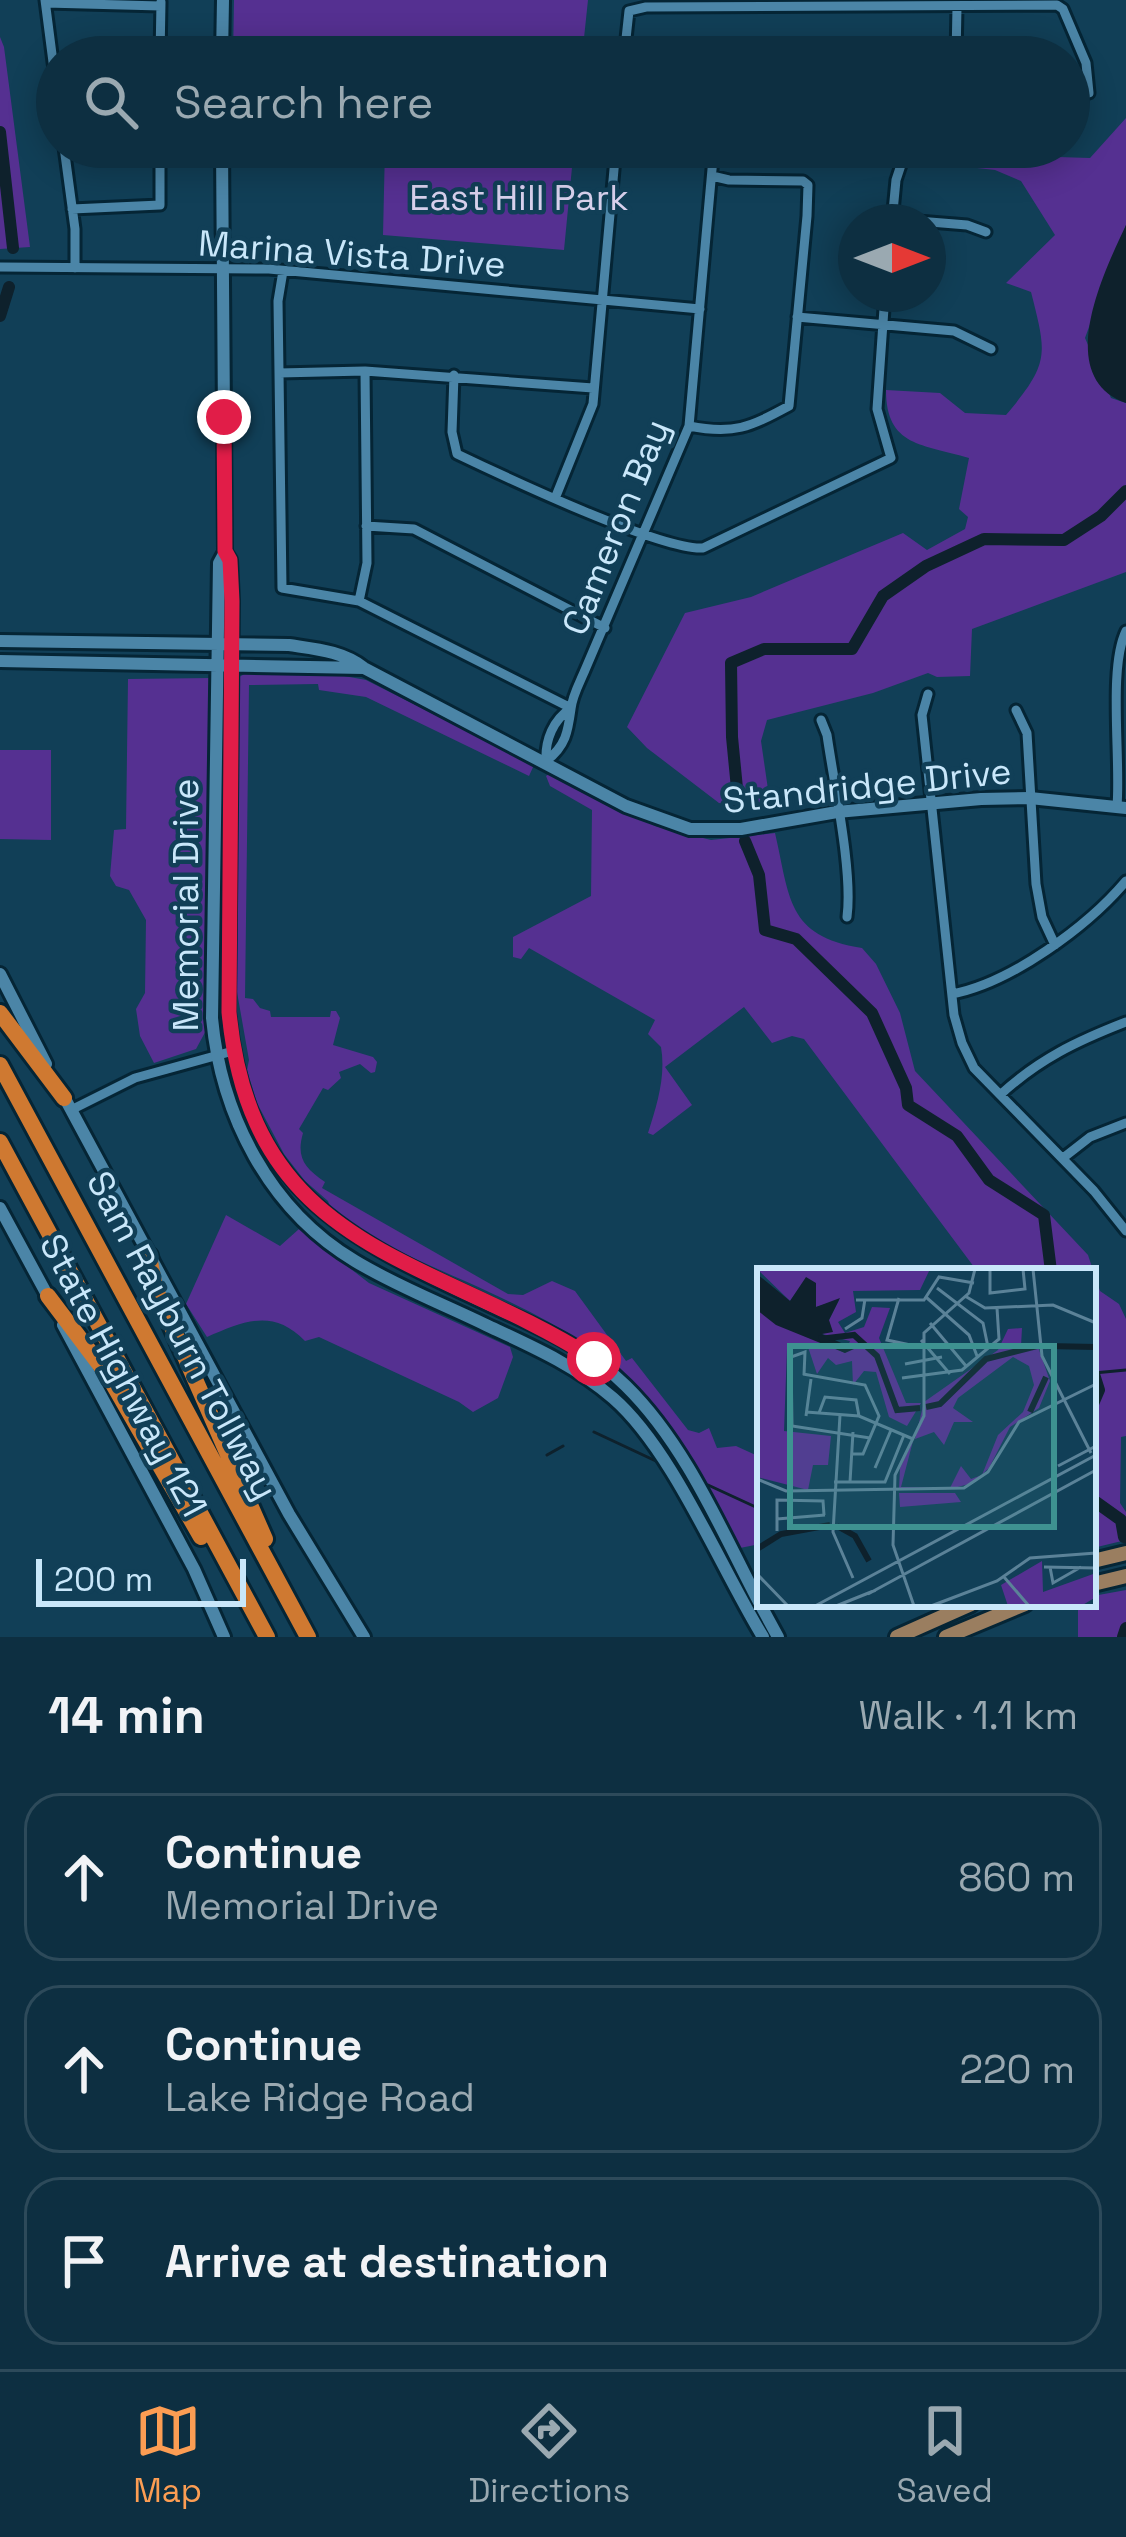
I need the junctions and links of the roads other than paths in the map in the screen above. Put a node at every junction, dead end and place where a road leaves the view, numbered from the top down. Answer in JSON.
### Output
{"nodes":[{"id":1,"x":223,"y":0,"type":"edge"},
{"id":2,"x":46,"y":2,"type":"edge"},
{"id":3,"x":161,"y":3,"type":"edge"},
{"id":4,"x":957,"y":7,"type":"junction"},
{"id":5,"x":50,"y":36,"type":"edge"},
{"id":6,"x":160,"y":36,"type":"edge"},
{"id":7,"x":222,"y":36,"type":"edge"},
{"id":8,"x":626,"y":36,"type":"edge"},
{"id":9,"x":956,"y":36,"type":"edge"},
{"id":10,"x":1074,"y":36,"type":"edge"},
{"id":11,"x":67,"y":168,"type":"edge"},
{"id":12,"x":160,"y":168,"type":"edge"},
{"id":13,"x":222,"y":168,"type":"edge"},
{"id":14,"x":614,"y":168,"type":"edge"},
{"id":15,"x":713,"y":168,"type":"edge"},
{"id":16,"x":900,"y":168,"type":"edge"},
{"id":17,"x":712,"y":176,"type":"junction"},
{"id":18,"x":894,"y":204,"type":"edge"},
{"id":19,"x":72,"y":208,"type":"junction"},
{"id":20,"x":946,"y":224,"type":"edge"},
{"id":21,"x":986,"y":232,"type":"dead end"},
{"id":22,"x":0,"y":267,"type":"edge"},
{"id":23,"x":222,"y":267,"type":"junction"},
{"id":24,"x":75,"y":268,"type":"junction"},
{"id":25,"x":283,"y":272,"type":"junction"},
{"id":26,"x":603,"y":299,"type":"junction"},
{"id":27,"x":700,"y":309,"type":"junction"},
{"id":28,"x":884,"y":312,"type":"edge"},
{"id":29,"x":797,"y":316,"type":"junction"},
{"id":30,"x":883,"y":325,"type":"junction"},
{"id":31,"x":991,"y":349,"type":"dead end"},
{"id":32,"x":365,"y":371,"type":"junction"},
{"id":33,"x":279,"y":373,"type":"junction"},
{"id":34,"x":454,"y":375,"type":"junction"},
{"id":35,"x":593,"y":388,"type":"junction"},
{"id":36,"x":689,"y":426,"type":"junction"},
{"id":37,"x":556,"y":496,"type":"junction"},
{"id":38,"x":366,"y":526,"type":"junction"},
{"id":39,"x":645,"y":534,"type":"junction"},
{"id":40,"x":359,"y":601,"type":"junction"},
{"id":41,"x":605,"y":628,"type":"junction"},
{"id":42,"x":1126,"y":632,"type":"edge"},
{"id":43,"x":0,"y":641,"type":"edge"},
{"id":44,"x":224,"y":644,"type":"junction"},
{"id":45,"x":0,"y":661,"type":"edge"},
{"id":46,"x":223,"y":665,"type":"junction"},
{"id":47,"x":364,"y":668,"type":"junction"},
{"id":48,"x":928,"y":694,"type":"dead end"},
{"id":49,"x":571,"y":708,"type":"junction"},
{"id":50,"x":1016,"y":710,"type":"dead end"},
{"id":51,"x":821,"y":719,"type":"dead end"},
{"id":52,"x":546,"y":761,"type":"junction"},
{"id":53,"x":1030,"y":797,"type":"junction"},
{"id":54,"x":930,"y":803,"type":"junction"},
{"id":55,"x":1121,"y":807,"type":"edge"},
{"id":56,"x":837,"y":812,"type":"junction"},
{"id":57,"x":1126,"y":881,"type":"edge"},
{"id":58,"x":847,"y":917,"type":"dead end"},
{"id":59,"x":1055,"y":945,"type":"junction"},
{"id":60,"x":0,"y":974,"type":"edge"},
{"id":61,"x":952,"y":994,"type":"junction"},
{"id":62,"x":0,"y":1013,"type":"edge"},
{"id":63,"x":1126,"y":1022,"type":"edge"},
{"id":64,"x":233,"y":1051,"type":"junction"},
{"id":65,"x":215,"y":1054,"type":"junction"},
{"id":66,"x":0,"y":1065,"type":"edge"},
{"id":67,"x":1000,"y":1095,"type":"junction"},
{"id":68,"x":68,"y":1104,"type":"junction"},
{"id":69,"x":1126,"y":1123,"type":"edge"},
{"id":70,"x":0,"y":1142,"type":"edge"},
{"id":71,"x":1063,"y":1158,"type":"junction"},
{"id":72,"x":0,"y":1208,"type":"edge"},
{"id":73,"x":1125,"y":1227,"type":"edge"},
{"id":74,"x":149,"y":1256,"type":"junction"},
{"id":75,"x":47,"y":1296,"type":"junction"},
{"id":76,"x":539,"y":1327,"type":"junction"},
{"id":77,"x":530,"y":1345,"type":"junction"},
{"id":78,"x":1126,"y":1553,"type":"edge"},
{"id":79,"x":1096,"y":1560,"type":"edge"},
{"id":80,"x":729,"y":1562,"type":"junction"},
{"id":81,"x":1126,"y":1576,"type":"edge"},
{"id":82,"x":1096,"y":1583,"type":"edge"},
{"id":83,"x":283,"y":1591,"type":"junction"},
{"id":84,"x":757,"y":1600,"type":"edge"},
{"id":85,"x":762,"y":1607,"type":"edge"},
{"id":86,"x":963,"y":1607,"type":"edge"},
{"id":87,"x":1017,"y":1607,"type":"edge"},
{"id":88,"x":255,"y":1615,"type":"junction"},
{"id":89,"x":224,"y":1637,"type":"edge"},
{"id":90,"x":267,"y":1637,"type":"edge"},
{"id":91,"x":308,"y":1637,"type":"edge"},
{"id":92,"x":364,"y":1637,"type":"edge"},
{"id":93,"x":763,"y":1637,"type":"edge"},
{"id":94,"x":778,"y":1637,"type":"edge"},
{"id":95,"x":897,"y":1637,"type":"edge"},
{"id":96,"x":946,"y":1637,"type":"edge"}],
"edges":[{"from":1,"to":7,"type":"street"},
{"from":2,"to":3,"type":"street"},
{"from":2,"to":5,"type":"street"},
{"from":3,"to":6,"type":"street"},
{"from":4,"to":8,"type":"street"},
{"from":4,"to":9,"type":"street"},
{"from":4,"to":10,"type":"street"},
{"from":11,"to":19,"type":"street"},
{"from":12,"to":19,"type":"street"},
{"from":13,"to":23,"type":"street","name":"Memorial Drive"},
{"from":14,"to":26,"type":"street"},
{"from":15,"to":17,"type":"street","name":"Cameron Bay"},
{"from":16,"to":18,"type":"street"},
{"from":17,"to":27,"type":"street","name":"Cameron Bay"},
{"from":17,"to":29,"type":"street"},
{"from":19,"to":24,"type":"street"},
{"from":20,"to":21,"type":"street"},
{"from":22,"to":24,"type":"street","name":"Marina Vista Drive"},
{"from":23,"to":24,"type":"street","name":"Marina Vista Drive"},
{"from":23,"to":25,"type":"street","name":"Marina Vista Drive"},
{"from":23,"to":44,"type":"street","name":"Memorial Drive"},
{"from":25,"to":26,"type":"street","name":"Marina Vista Drive"},
{"from":25,"to":33,"type":"street"},
{"from":26,"to":27,"type":"street","name":"Marina Vista Drive"},
{"from":26,"to":35,"type":"street"},
{"from":27,"to":36,"type":"street","name":"Cameron Bay"},
{"from":28,"to":30,"type":"street"},
{"from":29,"to":30,"type":"street"},
{"from":29,"to":36,"type":"street"},
{"from":30,"to":31,"type":"street"},
{"from":30,"to":39,"type":"street"},
{"from":32,"to":33,"type":"street"},
{"from":32,"to":34,"type":"street"},
{"from":32,"to":38,"type":"street"},
{"from":33,"to":40,"type":"street"},
{"from":34,"to":35,"type":"street"},
{"from":34,"to":37,"type":"street"},
{"from":35,"to":37,"type":"street"},
{"from":36,"to":39,"type":"street","name":"Cameron Bay"},
{"from":37,"to":39,"type":"street"},
{"from":38,"to":40,"type":"street"},
{"from":38,"to":41,"type":"street"},
{"from":39,"to":41,"type":"street","name":"Cameron Bay"},
{"from":40,"to":49,"type":"street"},
{"from":41,"to":49,"type":"street","name":"Cameron Bay"},
{"from":42,"to":55,"type":"street"},
{"from":43,"to":44,"type":"street","name":"Standridge Drive"},
{"from":44,"to":46,"type":"street","name":"Memorial Drive"},
{"from":44,"to":47,"type":"street","name":"Standridge Drive"},
{"from":45,"to":46,"type":"street","name":"Standridge Drive"},
{"from":46,"to":47,"type":"street","name":"Standridge Drive"},
{"from":46,"to":64,"type":"street","name":"Memorial Drive"},
{"from":46,"to":65,"type":"street","name":"Memorial Drive"},
{"from":47,"to":52,"type":"street","name":"Standridge Drive"},
{"from":48,"to":54,"type":"street"},
{"from":49,"to":52,"type":"street","name":"Cameron Bay"},
{"from":50,"to":53,"type":"street"},
{"from":51,"to":56,"type":"street"},
{"from":52,"to":56,"type":"street","name":"Standridge Drive"},
{"from":53,"to":54,"type":"street","name":"Standridge Drive"},
{"from":53,"to":55,"type":"street","name":"Standridge Drive"},
{"from":53,"to":59,"type":"street"},
{"from":54,"to":56,"type":"street","name":"Standridge Drive"},
{"from":54,"to":61,"type":"street"},
{"from":56,"to":58,"type":"street"},
{"from":57,"to":59,"type":"street"},
{"from":59,"to":61,"type":"street"},
{"from":60,"to":68,"type":"street"},
{"from":61,"to":67,"type":"street"},
{"from":62,"to":68,"type":"highway"},
{"from":63,"to":67,"type":"street"},
{"from":64,"to":65,"type":"street"},
{"from":64,"to":76,"type":"street","name":"Memorial Drive"},
{"from":65,"to":68,"type":"street"},
{"from":65,"to":77,"type":"street","name":"Memorial Drive"},
{"from":66,"to":83,"type":"highway","name":"Sam Rayburn Tollway"},
{"from":67,"to":71,"type":"street"},
{"from":68,"to":74,"type":"street"},
{"from":69,"to":71,"type":"street"},
{"from":70,"to":88,"type":"highway","name":"Sam Rayburn Tollway"},
{"from":71,"to":73,"type":"street"},
{"from":72,"to":75,"type":"street","name":"State Highway 121"},
{"from":74,"to":83,"type":"highway"},
{"from":74,"to":92,"type":"street"},
{"from":75,"to":88,"type":"highway"},
{"from":75,"to":89,"type":"street","name":"State Highway 121"},
{"from":76,"to":77,"type":"street"},
{"from":76,"to":80,"type":"street","name":"Memorial Drive"},
{"from":77,"to":80,"type":"street","name":"Memorial Drive"},
{"from":78,"to":79,"type":"main road"},
{"from":80,"to":84,"type":"street","name":"Memorial Drive"},
{"from":80,"to":93,"type":"street","name":"Memorial Drive"},
{"from":81,"to":82,"type":"main road"},
{"from":83,"to":91,"type":"highway","name":"Sam Rayburn Tollway"},
{"from":85,"to":94,"type":"street","name":"Memorial Drive"},
{"from":86,"to":95,"type":"main road"},
{"from":87,"to":96,"type":"main road"},
{"from":88,"to":90,"type":"highway","name":"Sam Rayburn Tollway"}]}
